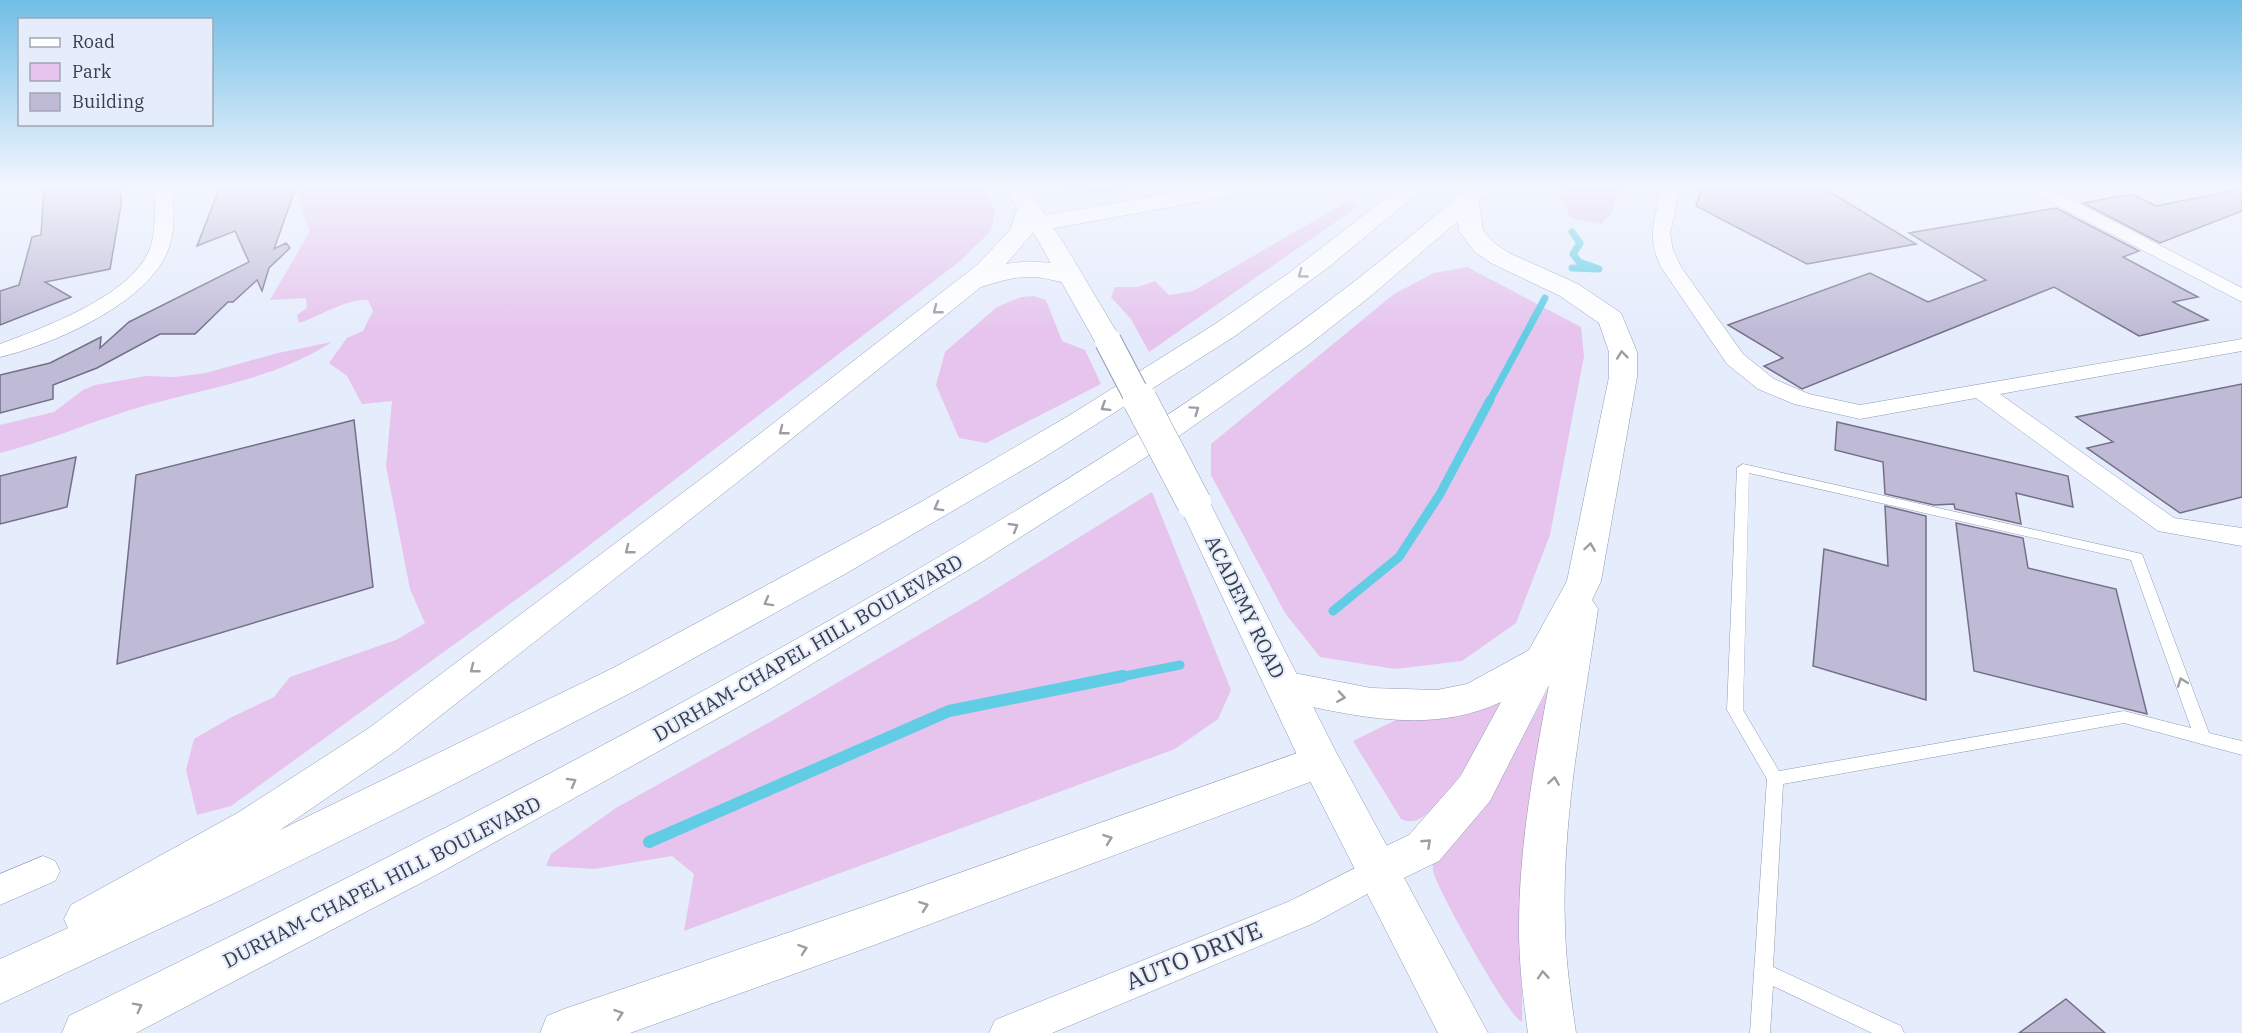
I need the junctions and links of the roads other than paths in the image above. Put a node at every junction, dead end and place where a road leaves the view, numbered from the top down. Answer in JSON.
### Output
{"nodes":[{"id":1,"x":162,"y":235,"type":"edge"},
{"id":2,"x":1020,"y":235,"type":"edge"},
{"id":3,"x":1045,"y":235,"type":"edge"},
{"id":4,"x":1354,"y":235,"type":"edge"},
{"id":5,"x":1426,"y":235,"type":"edge"},
{"id":6,"x":1474,"y":235,"type":"edge"},
{"id":7,"x":1661,"y":235,"type":"edge"},
{"id":8,"x":2127,"y":235,"type":"edge"},
{"id":9,"x":1071,"y":276,"type":"junction"},
{"id":10,"x":973,"y":282,"type":"junction"},
{"id":11,"x":2242,"y":296,"type":"edge"},
{"id":12,"x":2242,"y":345,"type":"edge"},
{"id":13,"x":0,"y":351,"type":"edge"},
{"id":14,"x":1982,"y":392,"type":"junction"},
{"id":15,"x":2242,"y":537,"type":"edge"},
{"id":16,"x":1584,"y":581,"type":"junction"},
{"id":17,"x":1545,"y":658,"type":"junction"},
{"id":18,"x":1284,"y":686,"type":"junction"},
{"id":19,"x":2202,"y":737,"type":"junction"},
{"id":20,"x":2242,"y":748,"type":"edge"},
{"id":21,"x":1320,"y":761,"type":"junction"},
{"id":22,"x":1775,"y":779,"type":"junction"},
{"id":23,"x":43,"y":871,"type":"dead end"},
{"id":24,"x":1377,"y":872,"type":"junction"},
{"id":25,"x":0,"y":890,"type":"edge"},
{"id":26,"x":0,"y":966,"type":"edge"},
{"id":27,"x":1764,"y":972,"type":"junction"},
{"id":28,"x":0,"y":982,"type":"edge"},
{"id":29,"x":86,"y":1033,"type":"edge"},
{"id":30,"x":564,"y":1033,"type":"edge"},
{"id":31,"x":1008,"y":1033,"type":"edge"},
{"id":32,"x":1464,"y":1033,"type":"edge"},
{"id":33,"x":1552,"y":1033,"type":"edge"},
{"id":34,"x":1760,"y":1033,"type":"edge"},
{"id":35,"x":1894,"y":1033,"type":"edge"}],
"edges":[{"from":1,"to":13,"type":"street"},
{"from":2,"to":10,"type":"main road"},
{"from":3,"to":9,"type":"main road","name":"ACADEMY ROAD"},
{"from":4,"to":28,"type":"main road","one_way":true},
{"from":29,"to":5,"type":"main road","name":"DURHAM-CHAPEL HILL BOULEVARD","one_way":true},
{"from":16,"to":6,"type":"main road","one_way":true},
{"from":7,"to":14,"type":"street"},
{"from":8,"to":11,"type":"street"},
{"from":9,"to":10,"type":"main road"},
{"from":9,"to":18,"type":"main road","name":"ACADEMY ROAD","bridge":true},
{"from":10,"to":26,"type":"main road","one_way":true},
{"from":12,"to":14,"type":"street"},
{"from":14,"to":15,"type":"street"},
{"from":16,"to":17,"type":"main road"},
{"from":33,"to":16,"type":"main road","one_way":true},
{"from":18,"to":17,"type":"main road","one_way":true},
{"from":24,"to":17,"type":"main road","one_way":true},
{"from":18,"to":21,"type":"main road","name":"ACADEMY ROAD"},
{"from":19,"to":20,"type":"lane"},
{"from":19,"to":22,"type":"lane"},
{"from":19,"to":22,"type":"lane","one_way":true},
{"from":21,"to":24,"type":"main road","name":"ACADEMY ROAD"},
{"from":30,"to":21,"type":"main road","one_way":true},
{"from":22,"to":27,"type":"lane"},
{"from":23,"to":25,"type":"street"},
{"from":24,"to":31,"type":"street","name":"AUTO DRIVE"},
{"from":24,"to":32,"type":"main road","name":"ACADEMY ROAD"},
{"from":27,"to":34,"type":"lane"},
{"from":27,"to":35,"type":"lane"}]}
